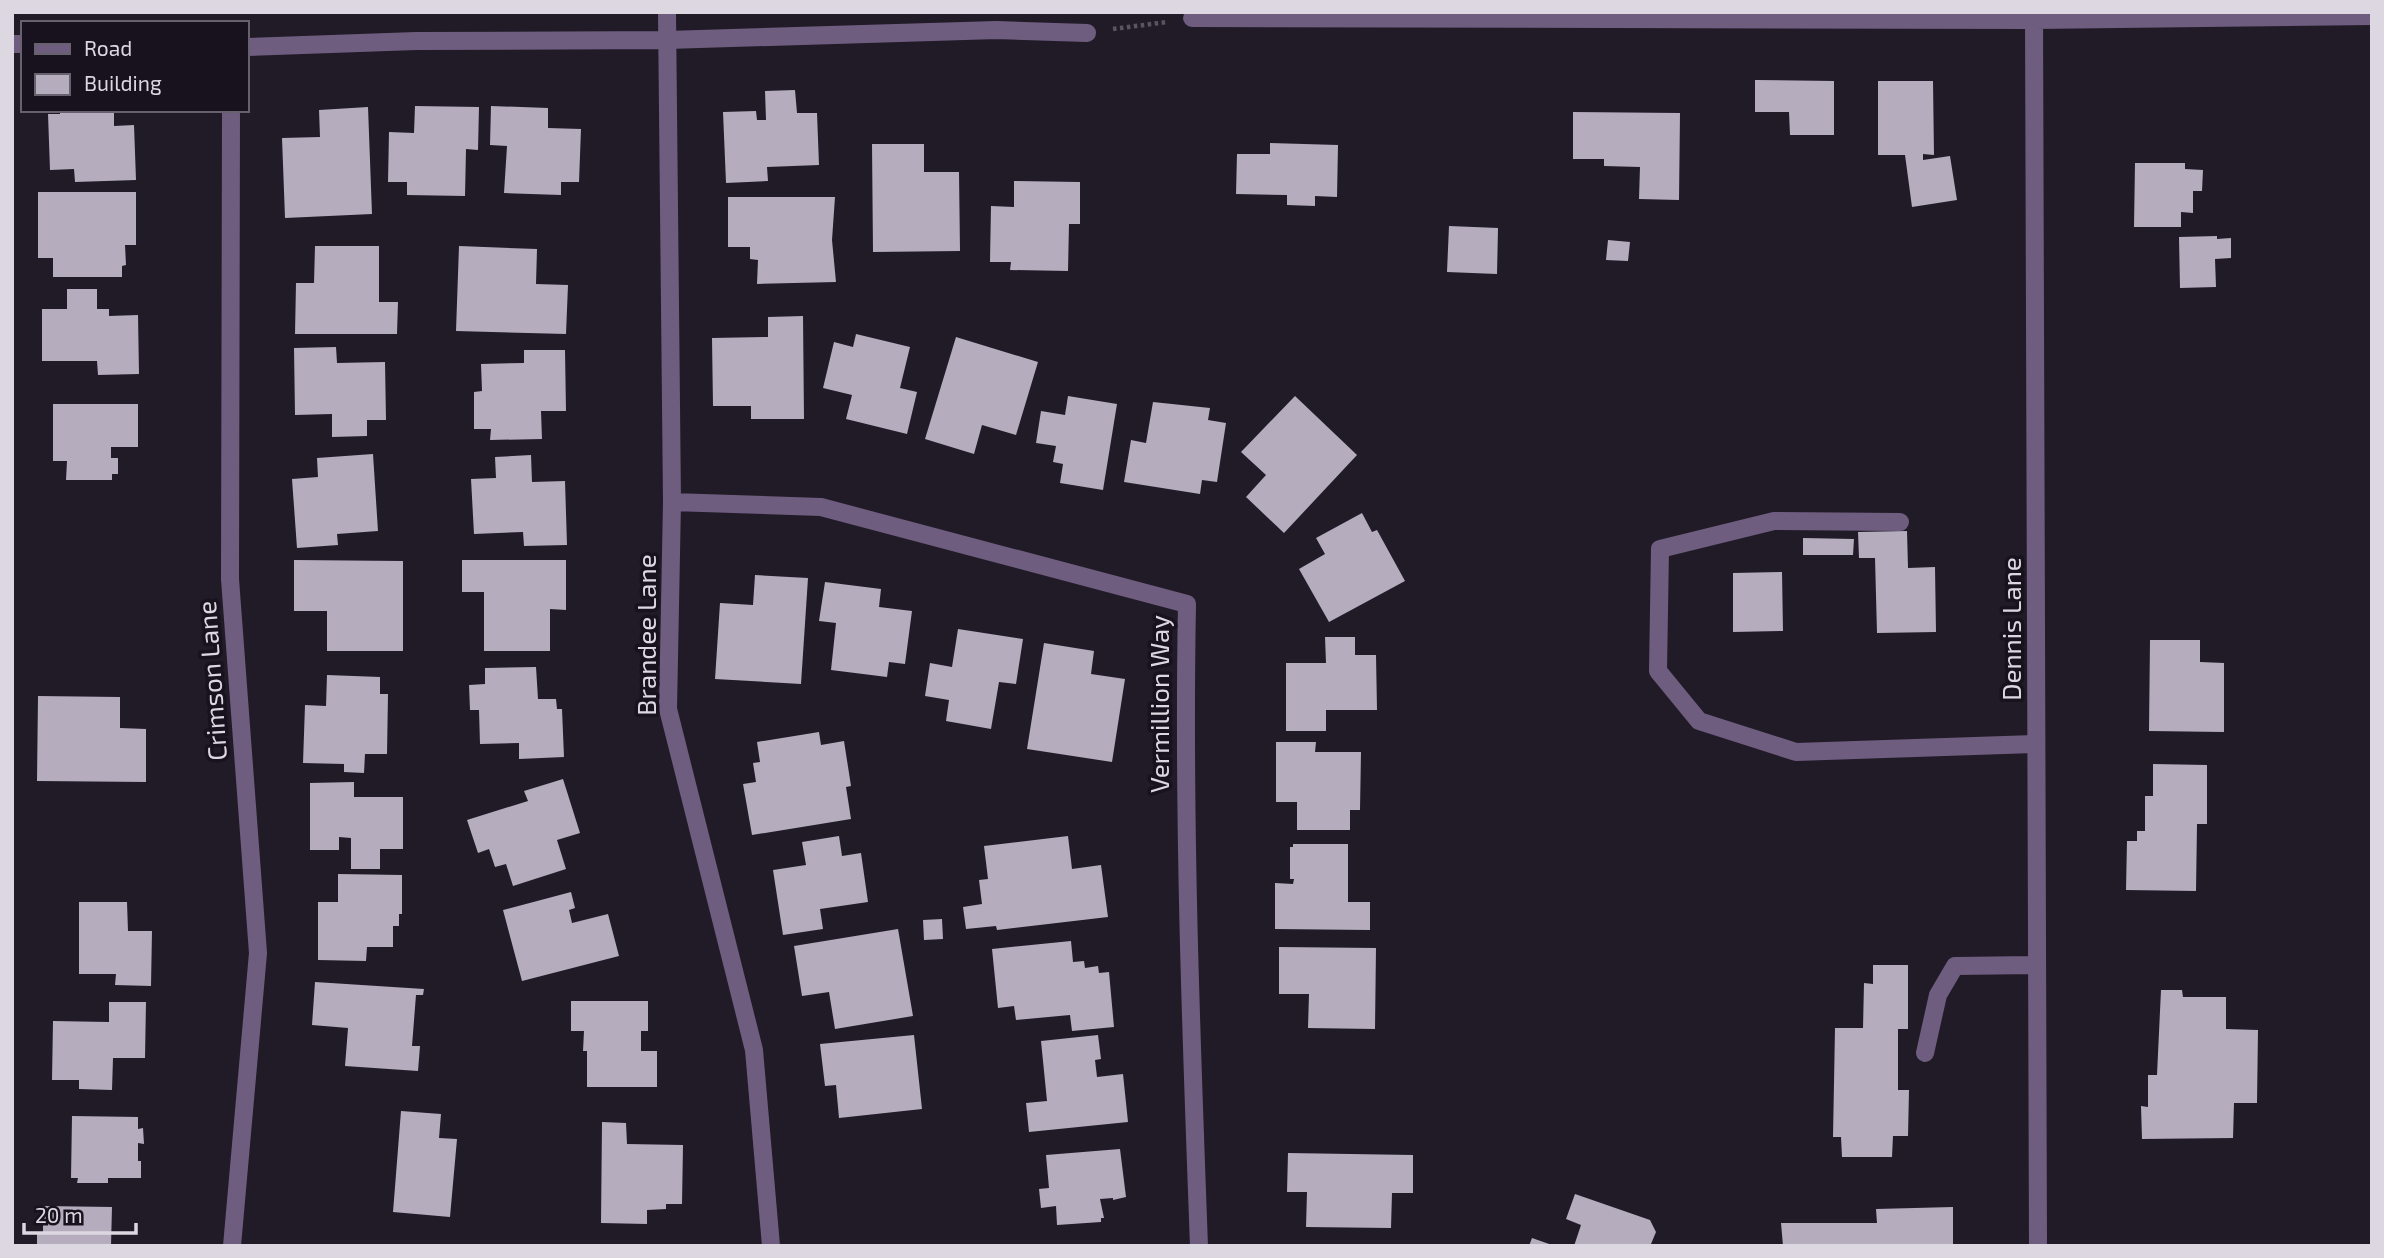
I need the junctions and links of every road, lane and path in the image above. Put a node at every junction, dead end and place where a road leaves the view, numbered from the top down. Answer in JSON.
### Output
{"nodes":[{"id":1,"x":667,"y":12,"type":"edge"},
{"id":2,"x":2034,"y":16,"type":"edge"},
{"id":3,"x":2372,"y":16,"type":"edge"},
{"id":4,"x":1192,"y":18,"type":"joint"},
{"id":5,"x":1087,"y":33,"type":"joint"},
{"id":6,"x":667,"y":40,"type":"junction"},
{"id":7,"x":248,"y":47,"type":"edge"},
{"id":8,"x":230,"y":112,"type":"edge"},
{"id":9,"x":672,"y":502,"type":"junction"},
{"id":10,"x":1900,"y":522,"type":"dead end"},
{"id":11,"x":2036,"y":744,"type":"junction"},
{"id":12,"x":2038,"y":965,"type":"junction"},
{"id":13,"x":1926,"y":1053,"type":"dead end"},
{"id":14,"x":232,"y":1246,"type":"edge"},
{"id":15,"x":771,"y":1246,"type":"edge"},
{"id":16,"x":1199,"y":1246,"type":"edge"},
{"id":17,"x":2038,"y":1246,"type":"edge"}],
"edges":[{"from":1,"to":6,"type":"street","name":"Brandee Lane"},
{"from":2,"to":3,"type":"street"},
{"from":2,"to":4,"type":"street"},
{"from":2,"to":11,"type":"street","name":"Dennis Lane"},
{"from":4,"to":5,"type":"path"},
{"from":5,"to":6,"type":"street"},
{"from":6,"to":7,"type":"street"},
{"from":6,"to":9,"type":"street","name":"Brandee Lane"},
{"from":8,"to":14,"type":"street","name":"Crimson Lane"},
{"from":9,"to":15,"type":"street","name":"Brandee Lane"},
{"from":9,"to":16,"type":"street","name":"Vermillion Way"},
{"from":10,"to":11,"type":"street"},
{"from":11,"to":12,"type":"street","name":"Dennis Lane"},
{"from":12,"to":13,"type":"street"},
{"from":12,"to":17,"type":"street","name":"Dennis Lane"}]}
